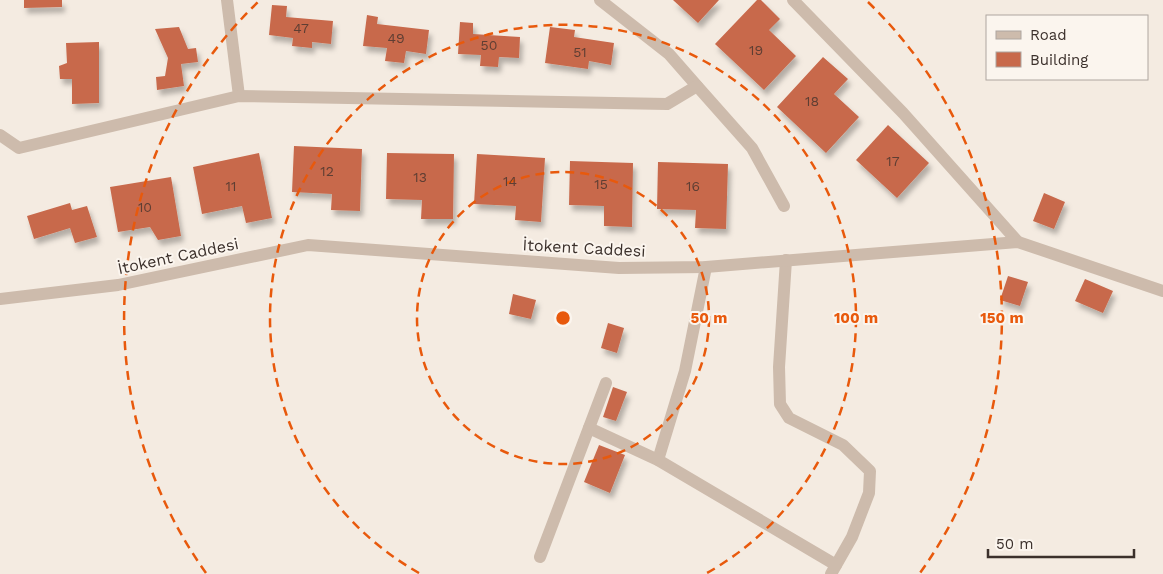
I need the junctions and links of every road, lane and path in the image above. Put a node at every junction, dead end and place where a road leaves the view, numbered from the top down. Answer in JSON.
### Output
{"nodes":[{"id":1,"x":227,"y":0,"type":"edge"},
{"id":2,"x":600,"y":0,"type":"edge"},
{"id":3,"x":793,"y":0,"type":"edge"},
{"id":4,"x":697,"y":86,"type":"junction"},
{"id":5,"x":240,"y":96,"type":"junction"},
{"id":6,"x":0,"y":136,"type":"edge"},
{"id":7,"x":784,"y":206,"type":"dead end"},
{"id":8,"x":1018,"y":242,"type":"junction"},
{"id":9,"x":786,"y":260,"type":"junction"},
{"id":10,"x":706,"y":268,"type":"junction"},
{"id":11,"x":1163,"y":291,"type":"edge"},
{"id":12,"x":0,"y":299,"type":"edge"},
{"id":13,"x":606,"y":383,"type":"dead end"},
{"id":14,"x":589,"y":428,"type":"junction"},
{"id":15,"x":658,"y":460,"type":"junction"},
{"id":16,"x":540,"y":557,"type":"dead end"},
{"id":17,"x":834,"y":570,"type":"edge"}],
"edges":[{"from":1,"to":5,"type":"street"},
{"from":2,"to":4,"type":"street"},
{"from":3,"to":8,"type":"street"},
{"from":4,"to":5,"type":"street"},
{"from":4,"to":7,"type":"street"},
{"from":5,"to":6,"type":"street"},
{"from":8,"to":9,"type":"street","name":"İtokent Caddesi"},
{"from":8,"to":11,"type":"street","name":"İtokent Caddesi"},
{"from":9,"to":10,"type":"street","name":"İtokent Caddesi"},
{"from":9,"to":17,"type":"street"},
{"from":10,"to":12,"type":"street","name":"İtokent Caddesi"},
{"from":10,"to":15,"type":"street"},
{"from":13,"to":14,"type":"street"},
{"from":14,"to":15,"type":"street"},
{"from":14,"to":16,"type":"street"},
{"from":15,"to":17,"type":"street"}]}
